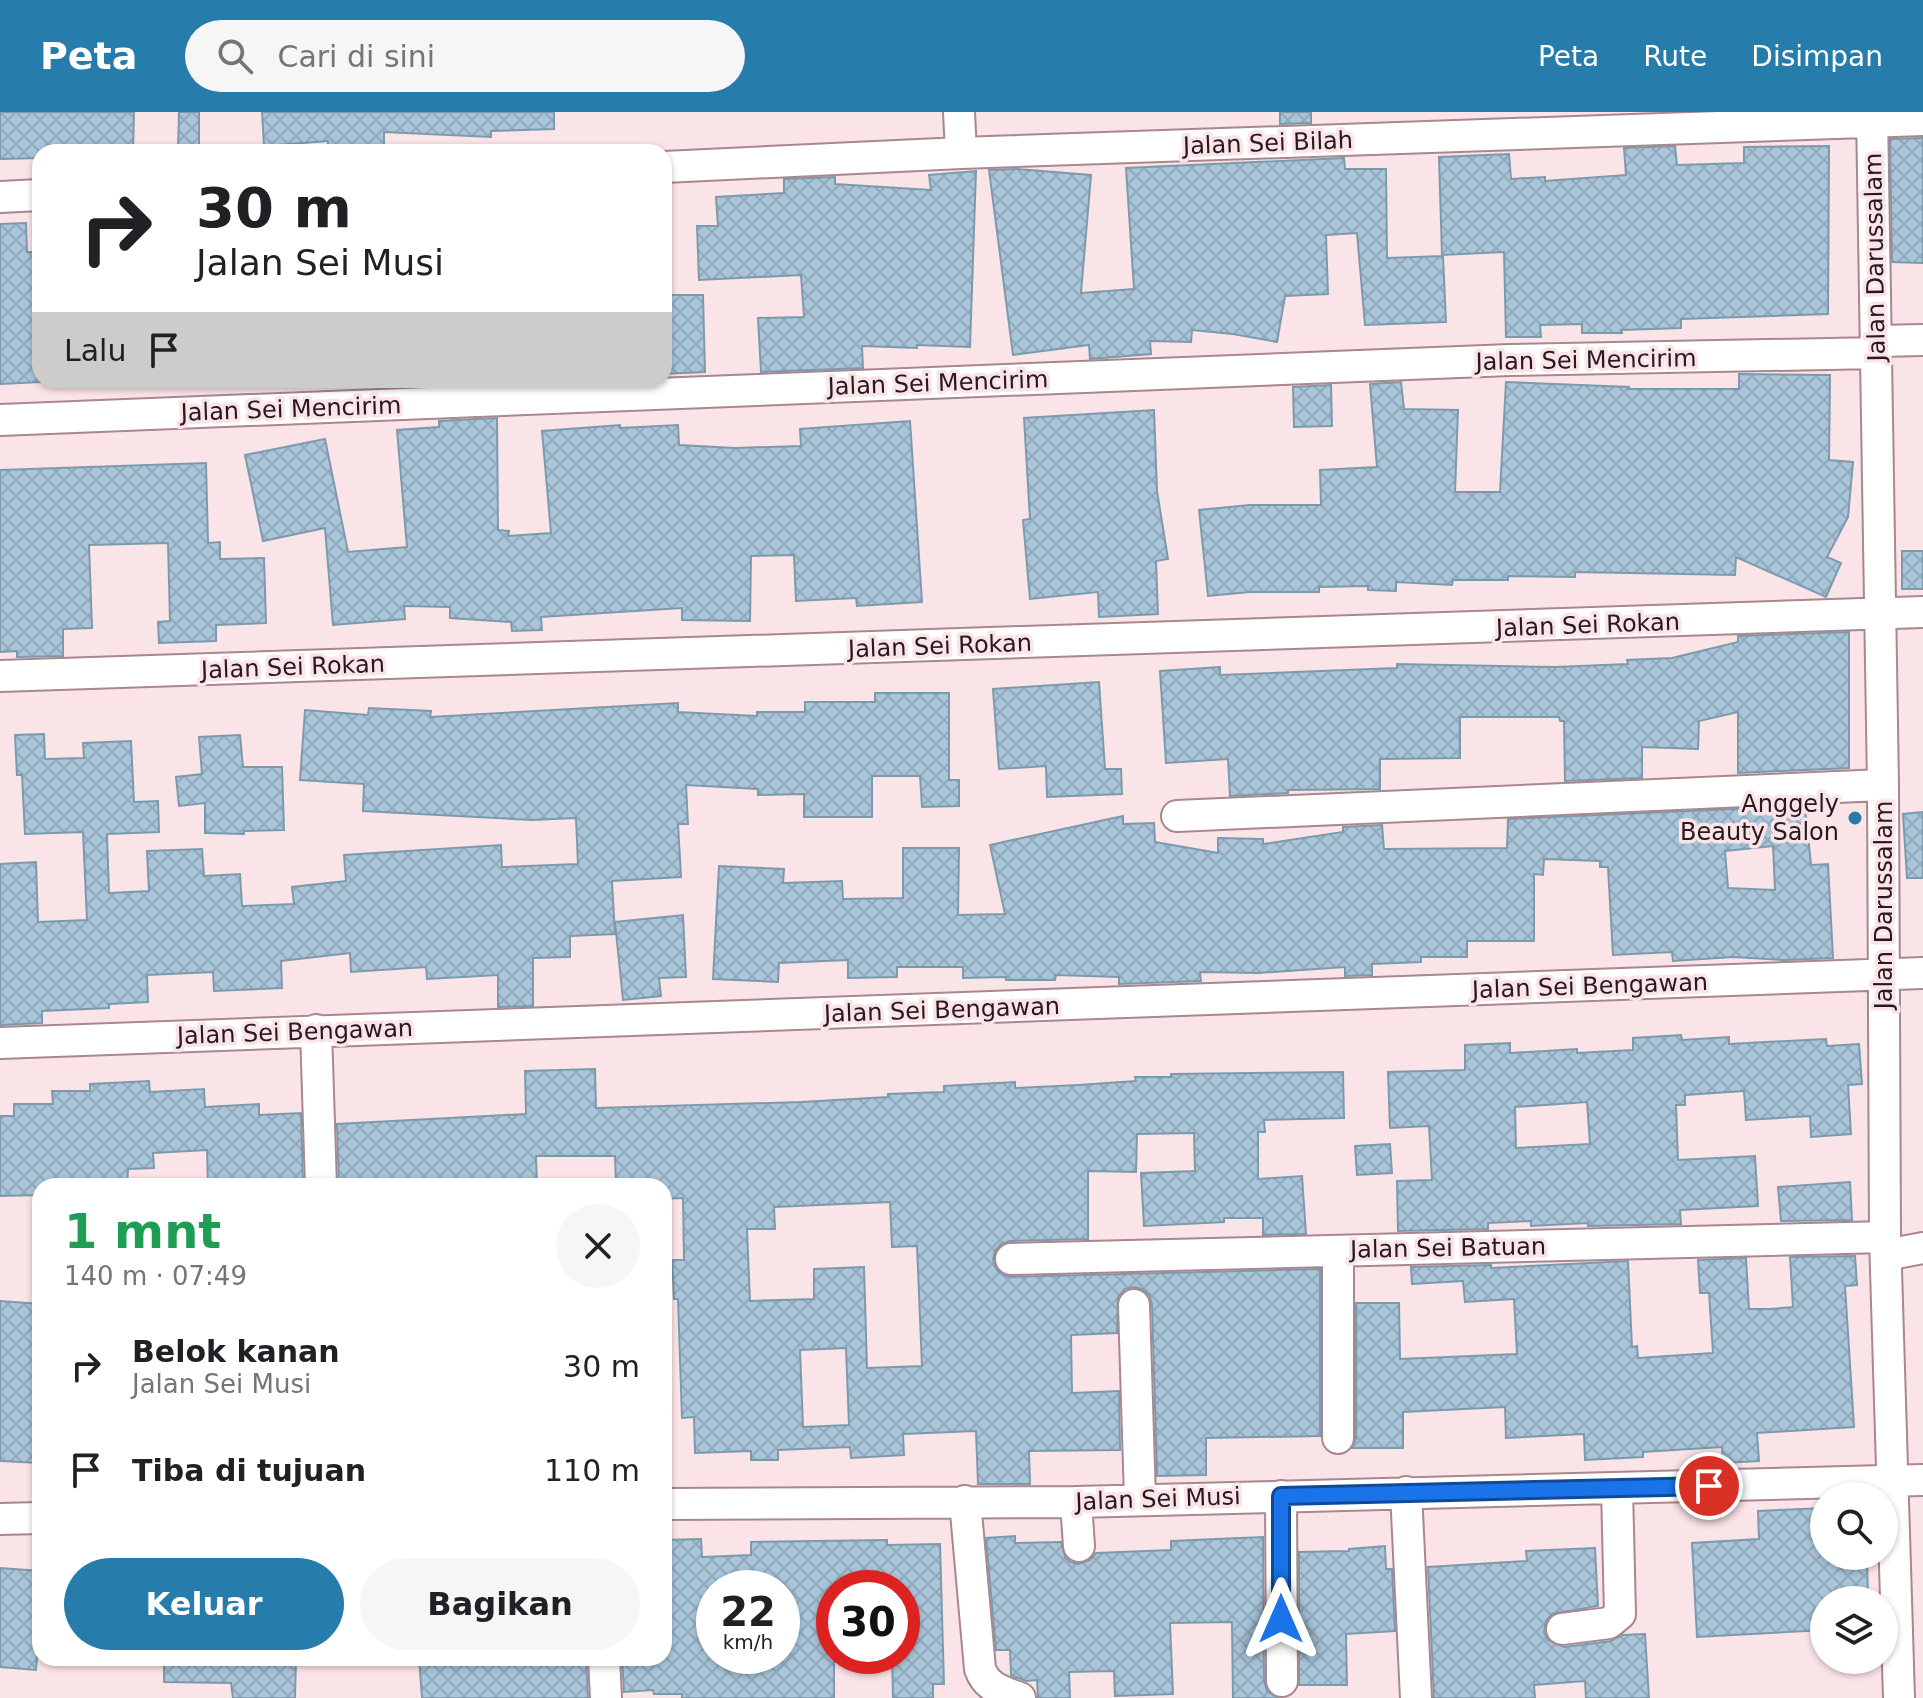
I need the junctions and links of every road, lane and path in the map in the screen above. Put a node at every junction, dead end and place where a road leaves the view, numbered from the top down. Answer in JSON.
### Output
{"nodes":[{"id":1,"x":959,"y":112,"type":"edge"},
{"id":2,"x":1872,"y":117,"type":"edge"},
{"id":3,"x":1923,"y":120,"type":"edge"},
{"id":4,"x":961,"y":153,"type":"junction"},
{"id":5,"x":672,"y":167,"type":"edge"},
{"id":6,"x":32,"y":195,"type":"edge"},
{"id":7,"x":0,"y":197,"type":"edge"},
{"id":8,"x":1923,"y":340,"type":"edge"},
{"id":9,"x":1877,"y":347,"type":"junction"},
{"id":10,"x":0,"y":420,"type":"edge"},
{"id":11,"x":1923,"y":612,"type":"edge"},
{"id":12,"x":1880,"y":615,"type":"junction"},
{"id":13,"x":0,"y":676,"type":"edge"},
{"id":14,"x":1883,"y":785,"type":"junction"},
{"id":15,"x":1177,"y":816,"type":"dead end"},
{"id":16,"x":1923,"y":973,"type":"edge"},
{"id":17,"x":1884,"y":974,"type":"junction"},
{"id":18,"x":316,"y":1030,"type":"junction"},
{"id":19,"x":0,"y":1043,"type":"edge"},
{"id":20,"x":321,"y":1178,"type":"edge"},
{"id":21,"x":1885,"y":1246,"type":"junction"},
{"id":22,"x":1923,"y":1248,"type":"edge"},
{"id":23,"x":1338,"y":1251,"type":"junction"},
{"id":24,"x":1011,"y":1259,"type":"dead end"},
{"id":25,"x":1134,"y":1305,"type":"dead end"},
{"id":26,"x":1338,"y":1438,"type":"dead end"},
{"id":27,"x":1923,"y":1480,"type":"edge"},
{"id":28,"x":1892,"y":1482,"type":"joint"},
{"id":29,"x":1810,"y":1484,"type":"edge"},
{"id":30,"x":1617,"y":1488,"type":"junction"},
{"id":31,"x":1406,"y":1492,"type":"junction"},
{"id":32,"x":1281,"y":1496,"type":"junction"},
{"id":33,"x":1140,"y":1499,"type":"junction"},
{"id":34,"x":965,"y":1501,"type":"junction"},
{"id":35,"x":1076,"y":1502,"type":"junction"},
{"id":36,"x":672,"y":1504,"type":"edge"},
{"id":37,"x":32,"y":1518,"type":"edge"},
{"id":38,"x":0,"y":1519,"type":"edge"},
{"id":39,"x":1079,"y":1546,"type":"dead end"},
{"id":40,"x":1895,"y":1570,"type":"edge"},
{"id":41,"x":1562,"y":1629,"type":"dead end"},
{"id":42,"x":604,"y":1666,"type":"edge"},
{"id":43,"x":1282,"y":1681,"type":"dead end"},
{"id":44,"x":606,"y":1698,"type":"edge"},
{"id":45,"x":1020,"y":1698,"type":"edge"},
{"id":46,"x":1416,"y":1698,"type":"edge"},
{"id":47,"x":1899,"y":1698,"type":"edge"}],
"edges":[{"from":1,"to":4,"type":"street"},
{"from":2,"to":3,"type":"street","name":"Jalan Sei Bilah"},
{"from":2,"to":4,"type":"street","name":"Jalan Sei Bilah"},
{"from":2,"to":9,"type":"street","name":"Jalan Darussalam"},
{"from":4,"to":5,"type":"street","name":"Jalan Sei Bilah"},
{"from":6,"to":7,"type":"street"},
{"from":8,"to":9,"type":"street","name":"Jalan Sei Mencirim"},
{"from":9,"to":10,"type":"street","name":"Jalan Sei Mencirim"},
{"from":9,"to":12,"type":"street","name":"Jalan Darussalam"},
{"from":11,"to":12,"type":"street","name":"Jalan Sei Rokan"},
{"from":12,"to":13,"type":"street","name":"Jalan Sei Rokan"},
{"from":12,"to":14,"type":"street","name":"Jalan Darussalam"},
{"from":14,"to":15,"type":"street"},
{"from":14,"to":17,"type":"street","name":"Jalan Darussalam"},
{"from":16,"to":17,"type":"street","name":"Jalan Sei Bengawan"},
{"from":17,"to":18,"type":"street","name":"Jalan Sei Bengawan"},
{"from":17,"to":21,"type":"street","name":"Jalan Darussalam"},
{"from":18,"to":19,"type":"street","name":"Jalan Sei Bengawan"},
{"from":18,"to":20,"type":"street"},
{"from":21,"to":22,"type":"street","name":"Jalan Sei Batuan"},
{"from":21,"to":23,"type":"street","name":"Jalan Sei Batuan"},
{"from":21,"to":28,"type":"street","name":"Jalan Darussalam"},
{"from":23,"to":24,"type":"street","name":"Jalan Sei Batuan"},
{"from":23,"to":26,"type":"street"},
{"from":25,"to":33,"type":"street"},
{"from":27,"to":28,"type":"street","name":"Jalan Sei Musi"},
{"from":29,"to":30,"type":"street","name":"Jalan Sei Musi"},
{"from":30,"to":31,"type":"street","name":"Jalan Sei Musi"},
{"from":30,"to":41,"type":"street"},
{"from":31,"to":32,"type":"street","name":"Jalan Sei Musi"},
{"from":31,"to":46,"type":"street"},
{"from":32,"to":33,"type":"street","name":"Jalan Sei Musi"},
{"from":32,"to":43,"type":"street"},
{"from":33,"to":35,"type":"street","name":"Jalan Sei Musi"},
{"from":34,"to":35,"type":"street","name":"Jalan Sei Musi"},
{"from":34,"to":36,"type":"street","name":"Jalan Sei Musi"},
{"from":34,"to":45,"type":"street"},
{"from":35,"to":39,"type":"street"},
{"from":37,"to":38,"type":"street"},
{"from":40,"to":47,"type":"street","name":"Jalan Darussalam"},
{"from":42,"to":44,"type":"street"}]}
